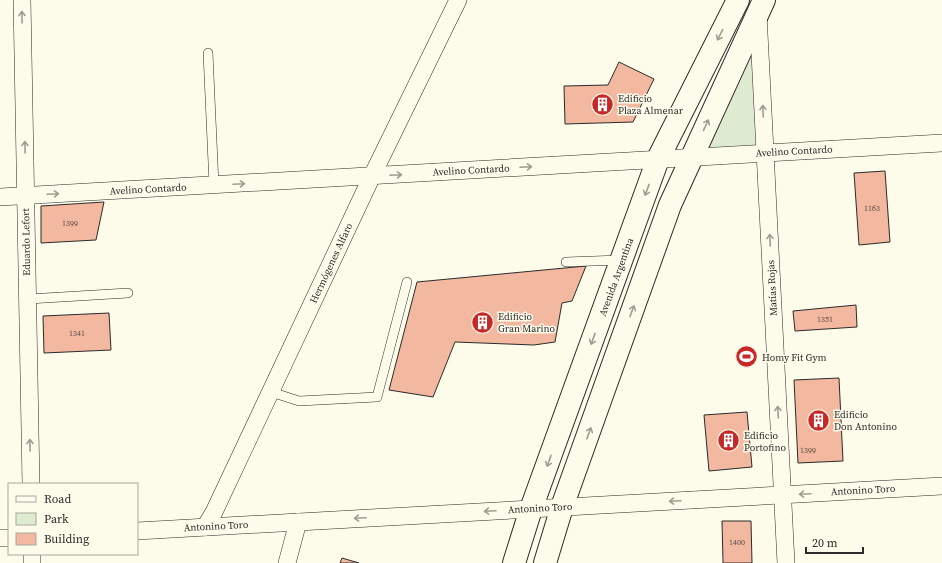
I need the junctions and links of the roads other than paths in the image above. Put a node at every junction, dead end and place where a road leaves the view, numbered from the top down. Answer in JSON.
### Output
{"nodes":[{"id":1,"x":22,"y":0,"type":"edge"},
{"id":2,"x":458,"y":0,"type":"edge"},
{"id":3,"x":738,"y":0,"type":"edge"},
{"id":4,"x":761,"y":6,"type":"edge"},
{"id":5,"x":208,"y":53,"type":"dead end"},
{"id":6,"x":942,"y":143,"type":"edge"},
{"id":7,"x":765,"y":153,"type":"junction"},
{"id":8,"x":691,"y":157,"type":"junction"},
{"id":9,"x":658,"y":159,"type":"junction"},
{"id":10,"x":372,"y":176,"type":"junction"},
{"id":11,"x":214,"y":185,"type":"junction"},
{"id":12,"x":25,"y":196,"type":"junction"},
{"id":13,"x":0,"y":198,"type":"edge"},
{"id":14,"x":622,"y":260,"type":"junction"},
{"id":15,"x":566,"y":262,"type":"dead end"},
{"id":16,"x":407,"y":282,"type":"dead end"},
{"id":17,"x":128,"y":293,"type":"dead end"},
{"id":18,"x":28,"y":299,"type":"junction"},
{"id":19,"x":271,"y":392,"type":"junction"},
{"id":20,"x":31,"y":483,"type":"edge"},
{"id":21,"x":942,"y":486,"type":"edge"},
{"id":22,"x":783,"y":495,"type":"junction"},
{"id":23,"x":562,"y":507,"type":"junction"},
{"id":24,"x":531,"y":509,"type":"junction"},
{"id":25,"x":298,"y":522,"type":"junction"},
{"id":26,"x":205,"y":527,"type":"junction"},
{"id":27,"x":138,"y":531,"type":"edge"},
{"id":28,"x":287,"y":563,"type":"edge"},
{"id":29,"x":514,"y":563,"type":"edge"},
{"id":30,"x":545,"y":563,"type":"edge"},
{"id":31,"x":786,"y":563,"type":"edge"}],
"edges":[{"from":12,"to":1,"type":"street","name":"Eduardo Lefort","one_way":true},
{"from":2,"to":10,"type":"street","name":"Hermógenes Alfaro"},
{"from":3,"to":9,"type":"main road","name":"Avenida Argentina","one_way":true},
{"from":7,"to":4,"type":"street","name":"Matías Rojas","one_way":true},
{"from":8,"to":4,"type":"main road","one_way":true},
{"from":5,"to":11,"type":"lane"},
{"from":6,"to":7,"type":"street","name":"Avelino Contardo"},
{"from":7,"to":8,"type":"street","name":"Avelino Contardo"},
{"from":22,"to":7,"type":"street","name":"Matías Rojas","one_way":true},
{"from":8,"to":9,"type":"street","name":"Avelino Contardo"},
{"from":23,"to":8,"type":"main road","one_way":true},
{"from":10,"to":9,"type":"street","name":"Avelino Contardo","one_way":true},
{"from":9,"to":14,"type":"main road","name":"Avenida Argentina","one_way":true},
{"from":11,"to":10,"type":"street","name":"Avelino Contardo","one_way":true},
{"from":10,"to":19,"type":"street","name":"Hermógenes Alfaro"},
{"from":12,"to":11,"type":"street","name":"Avelino Contardo","one_way":true},
{"from":12,"to":13,"type":"street","name":"Avelino Contardo"},
{"from":12,"to":18,"type":"street","name":"Eduardo Lefort"},
{"from":14,"to":15,"type":"lane"},
{"from":14,"to":24,"type":"main road","name":"Avenida Argentina","one_way":true},
{"from":16,"to":19,"type":"lane"},
{"from":17,"to":18,"type":"lane"},
{"from":20,"to":18,"type":"street","name":"Eduardo Lefort","one_way":true},
{"from":19,"to":26,"type":"street","name":"Hermógenes Alfaro"},
{"from":21,"to":22,"type":"street","name":"Antonino Toro","one_way":true},
{"from":22,"to":23,"type":"street","name":"Antonino Toro","one_way":true},
{"from":22,"to":31,"type":"street","name":"Matías Rojas"},
{"from":23,"to":24,"type":"street","name":"Antonino Toro"},
{"from":23,"to":30,"type":"main road"},
{"from":24,"to":25,"type":"street","name":"Antonino Toro","one_way":true},
{"from":24,"to":29,"type":"main road","name":"Avenida Argentina"},
{"from":25,"to":26,"type":"street","name":"Antonino Toro"},
{"from":25,"to":28,"type":"street"},
{"from":26,"to":27,"type":"street","name":"Antonino Toro"}]}
